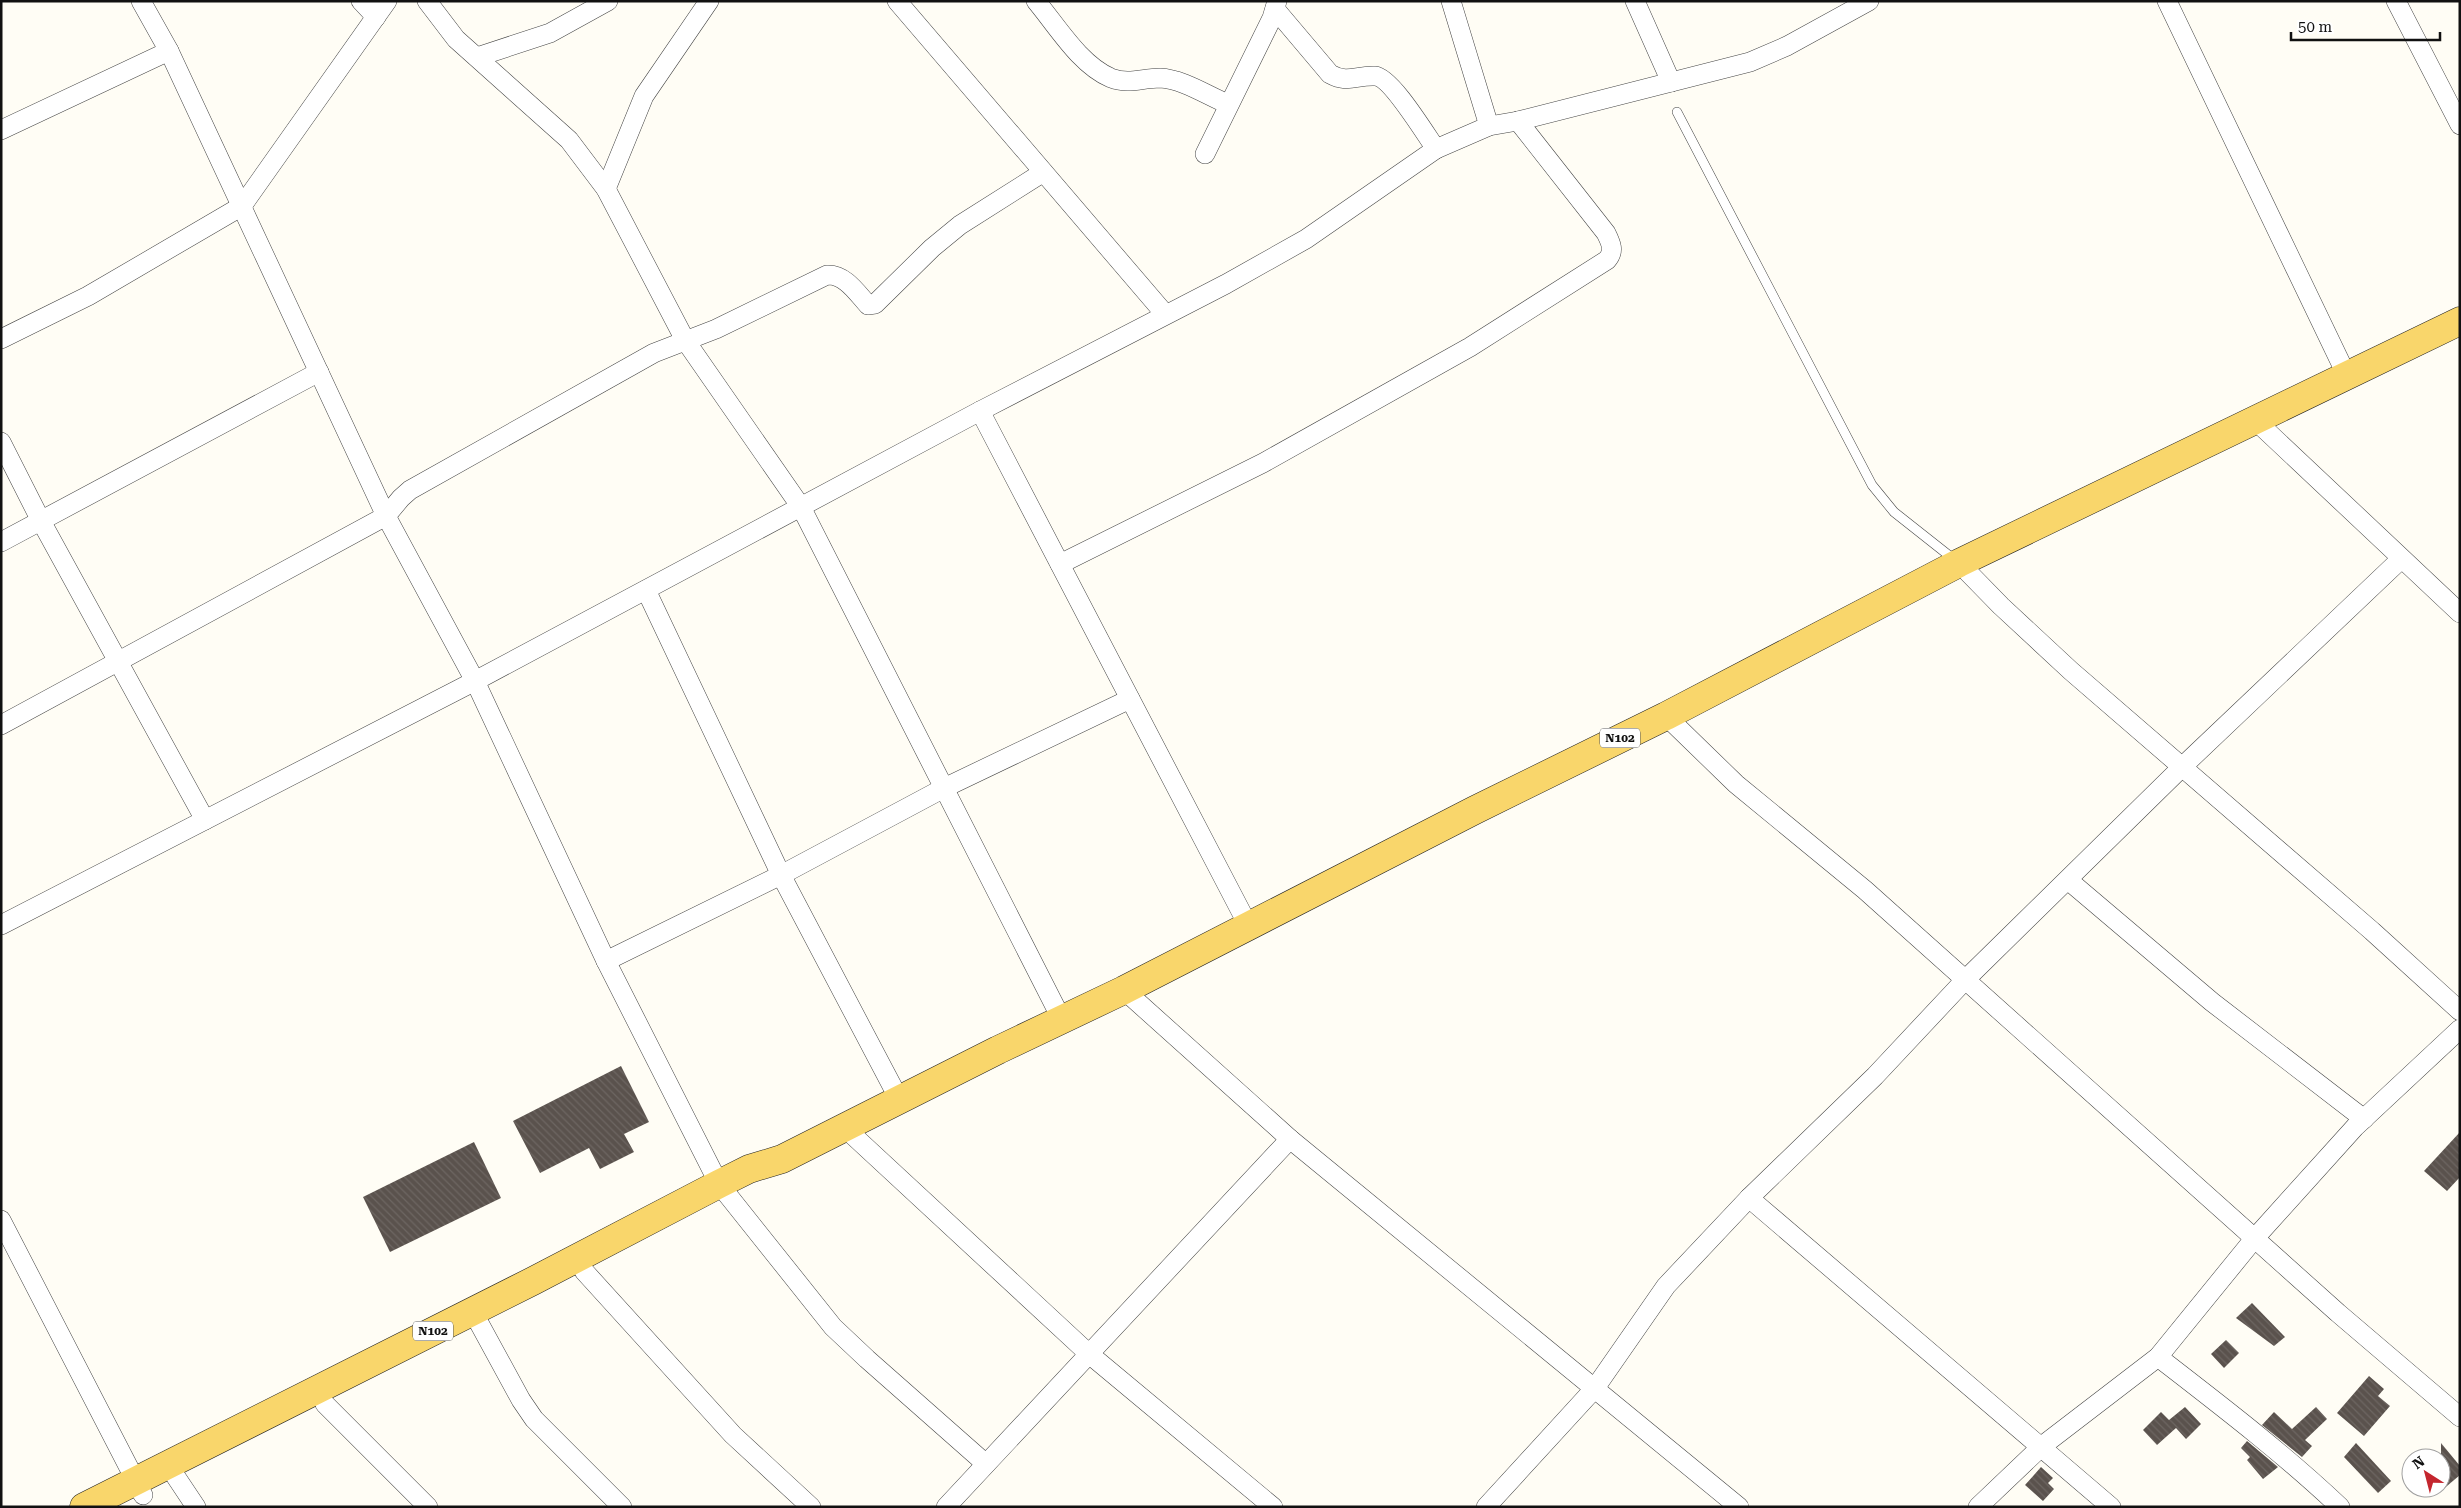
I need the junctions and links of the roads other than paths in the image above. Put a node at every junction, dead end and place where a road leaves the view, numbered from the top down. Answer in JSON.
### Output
{"nodes":[{"id":1,"x":141,"y":1,"type":"edge"},
{"id":2,"x":361,"y":1,"type":"edge"},
{"id":3,"x":388,"y":1,"type":"edge"},
{"id":4,"x":427,"y":1,"type":"edge"},
{"id":5,"x":608,"y":1,"type":"edge"},
{"id":6,"x":709,"y":1,"type":"edge"},
{"id":7,"x":897,"y":1,"type":"edge"},
{"id":8,"x":1036,"y":1,"type":"edge"},
{"id":9,"x":1451,"y":1,"type":"edge"},
{"id":10,"x":1636,"y":1,"type":"edge"},
{"id":11,"x":1869,"y":1,"type":"edge"},
{"id":12,"x":2167,"y":1,"type":"edge"},
{"id":13,"x":2396,"y":1,"type":"edge"},
{"id":14,"x":1276,"y":5,"type":"edge"},
{"id":15,"x":376,"y":17,"type":"junction"},
{"id":16,"x":169,"y":51,"type":"junction"},
{"id":17,"x":477,"y":57,"type":"junction"},
{"id":18,"x":1671,"y":82,"type":"junction"},
{"id":19,"x":1228,"y":104,"type":"junction"},
{"id":20,"x":1676,"y":112,"type":"dead end"},
{"id":21,"x":1518,"y":121,"type":"junction"},
{"id":22,"x":2460,"y":125,"type":"edge"},
{"id":23,"x":1489,"y":126,"type":"junction"},
{"id":24,"x":1,"y":130,"type":"edge"},
{"id":25,"x":1436,"y":150,"type":"junction"},
{"id":26,"x":1205,"y":154,"type":"dead end"},
{"id":27,"x":1042,"y":173,"type":"junction"},
{"id":28,"x":606,"y":189,"type":"junction"},
{"id":29,"x":242,"y":206,"type":"junction"},
{"id":30,"x":1165,"y":314,"type":"junction"},
{"id":31,"x":2460,"y":321,"type":"edge"},
{"id":32,"x":1,"y":339,"type":"edge"},
{"id":33,"x":684,"y":340,"type":"junction"},
{"id":34,"x":318,"y":372,"type":"junction"},
{"id":35,"x":2347,"y":376,"type":"junction"},
{"id":36,"x":980,"y":411,"type":"junction"},
{"id":37,"x":2256,"y":422,"type":"junction"},
{"id":38,"x":1,"y":442,"type":"edge"},
{"id":39,"x":801,"y":507,"type":"junction"},
{"id":40,"x":386,"y":516,"type":"junction"},
{"id":41,"x":41,"y":521,"type":"junction"},
{"id":42,"x":1,"y":542,"type":"edge"},
{"id":43,"x":2401,"y":559,"type":"junction"},
{"id":44,"x":1959,"y":563,"type":"junction"},
{"id":45,"x":1060,"y":564,"type":"junction"},
{"id":46,"x":646,"y":590,"type":"junction"},
{"id":47,"x":2460,"y":613,"type":"edge"},
{"id":48,"x":118,"y":661,"type":"junction"},
{"id":49,"x":475,"y":681,"type":"junction"},
{"id":50,"x":1130,"y":699,"type":"junction"},
{"id":51,"x":1666,"y":716,"type":"junction"},
{"id":52,"x":1,"y":725,"type":"edge"},
{"id":53,"x":2182,"y":767,"type":"junction"},
{"id":54,"x":944,"y":788,"type":"junction"},
{"id":55,"x":205,"y":820,"type":"junction"},
{"id":56,"x":781,"y":875,"type":"junction"},
{"id":57,"x":2068,"y":880,"type":"junction"},
{"id":58,"x":1,"y":925,"type":"edge"},
{"id":59,"x":1248,"y":925,"type":"junction"},
{"id":60,"x":606,"y":961,"type":"junction"},
{"id":61,"x":1965,"y":980,"type":"junction"},
{"id":62,"x":1124,"y":990,"type":"junction"},
{"id":63,"x":2460,"y":1011,"type":"edge"},
{"id":64,"x":1062,"y":1020,"type":"junction"},
{"id":65,"x":2460,"y":1029,"type":"edge"},
{"id":66,"x":900,"y":1101,"type":"junction"},
{"id":67,"x":2364,"y":1119,"type":"junction"},
{"id":68,"x":844,"y":1127,"type":"junction"},
{"id":69,"x":1290,"y":1139,"type":"junction"},
{"id":70,"x":725,"y":1191,"type":"junction"},
{"id":71,"x":1749,"y":1198,"type":"junction"},
{"id":72,"x":1,"y":1220,"type":"edge"},
{"id":73,"x":2254,"y":1239,"type":"junction"},
{"id":74,"x":584,"y":1271,"type":"junction"},
{"id":75,"x":479,"y":1323,"type":"junction"},
{"id":76,"x":1088,"y":1353,"type":"junction"},
{"id":77,"x":2158,"y":1357,"type":"junction"},
{"id":78,"x":1595,"y":1388,"type":"junction"},
{"id":79,"x":325,"y":1404,"type":"junction"},
{"id":80,"x":2460,"y":1417,"type":"edge"},
{"id":81,"x":2042,"y":1446,"type":"junction"},
{"id":82,"x":986,"y":1464,"type":"junction"},
{"id":83,"x":176,"y":1477,"type":"junction"},
{"id":84,"x":133,"y":1494,"type":"edge"},
{"id":85,"x":84,"y":1507,"type":"edge"},
{"id":86,"x":196,"y":1507,"type":"edge"},
{"id":87,"x":428,"y":1507,"type":"edge"},
{"id":88,"x":622,"y":1507,"type":"edge"},
{"id":89,"x":811,"y":1507,"type":"edge"},
{"id":90,"x":946,"y":1507,"type":"edge"},
{"id":91,"x":1273,"y":1507,"type":"edge"},
{"id":92,"x":1486,"y":1507,"type":"edge"},
{"id":93,"x":1739,"y":1507,"type":"edge"},
{"id":94,"x":1978,"y":1507,"type":"edge"},
{"id":95,"x":2111,"y":1507,"type":"edge"},
{"id":96,"x":2340,"y":1507,"type":"edge"}],
"edges":[{"from":1,"to":16,"type":"street"},
{"from":2,"to":15,"type":"street"},
{"from":3,"to":15,"type":"street"},
{"from":4,"to":17,"type":"street"},
{"from":5,"to":17,"type":"street"},
{"from":6,"to":28,"type":"street"},
{"from":7,"to":27,"type":"street"},
{"from":8,"to":19,"type":"street"},
{"from":9,"to":23,"type":"street"},
{"from":10,"to":18,"type":"street"},
{"from":11,"to":18,"type":"street"},
{"from":12,"to":35,"type":"street"},
{"from":13,"to":22,"type":"street"},
{"from":14,"to":19,"type":"street"},
{"from":14,"to":25,"type":"street"},
{"from":15,"to":29,"type":"street"},
{"from":16,"to":24,"type":"street"},
{"from":16,"to":29,"type":"street"},
{"from":17,"to":28,"type":"street"},
{"from":18,"to":21,"type":"street"},
{"from":19,"to":26,"type":"street"},
{"from":20,"to":44,"type":"lane"},
{"from":21,"to":23,"type":"street"},
{"from":21,"to":45,"type":"street"},
{"from":23,"to":25,"type":"street"},
{"from":25,"to":30,"type":"street"},
{"from":27,"to":30,"type":"street"},
{"from":27,"to":33,"type":"street"},
{"from":28,"to":33,"type":"street"},
{"from":29,"to":32,"type":"street"},
{"from":29,"to":34,"type":"street"},
{"from":30,"to":36,"type":"street"},
{"from":31,"to":35,"type":"main road","number":"N102"},
{"from":33,"to":39,"type":"street"},
{"from":33,"to":40,"type":"street"},
{"from":34,"to":40,"type":"street"},
{"from":34,"to":41,"type":"street"},
{"from":35,"to":37,"type":"main road","number":"N102"},
{"from":36,"to":39,"type":"street"},
{"from":36,"to":45,"type":"street"},
{"from":37,"to":43,"type":"street"},
{"from":37,"to":44,"type":"main road","number":"N102"},
{"from":38,"to":41,"type":"street"},
{"from":39,"to":46,"type":"street"},
{"from":39,"to":54,"type":"street"},
{"from":40,"to":48,"type":"street"},
{"from":40,"to":49,"type":"street"},
{"from":41,"to":42,"type":"street"},
{"from":41,"to":48,"type":"street"},
{"from":43,"to":47,"type":"street"},
{"from":43,"to":53,"type":"street"},
{"from":44,"to":51,"type":"main road","number":"N102"},
{"from":44,"to":53,"type":"street"},
{"from":45,"to":50,"type":"street"},
{"from":46,"to":49,"type":"street"},
{"from":46,"to":56,"type":"street"},
{"from":48,"to":52,"type":"street"},
{"from":48,"to":55,"type":"street"},
{"from":49,"to":55,"type":"street"},
{"from":49,"to":60,"type":"street"},
{"from":50,"to":54,"type":"street"},
{"from":50,"to":59,"type":"street"},
{"from":51,"to":59,"type":"main road","number":"N102"},
{"from":51,"to":61,"type":"street"},
{"from":53,"to":57,"type":"street"},
{"from":53,"to":63,"type":"street"},
{"from":54,"to":56,"type":"street"},
{"from":54,"to":64,"type":"street"},
{"from":55,"to":58,"type":"street"},
{"from":56,"to":60,"type":"street"},
{"from":56,"to":66,"type":"street"},
{"from":57,"to":61,"type":"street"},
{"from":57,"to":67,"type":"street"},
{"from":59,"to":62,"type":"main road","number":"N102"},
{"from":60,"to":70,"type":"street"},
{"from":61,"to":71,"type":"street"},
{"from":61,"to":73,"type":"street"},
{"from":62,"to":64,"type":"main road","number":"N102"},
{"from":62,"to":69,"type":"street"},
{"from":64,"to":66,"type":"main road","number":"N102"},
{"from":65,"to":67,"type":"street"},
{"from":66,"to":68,"type":"main road","number":"N102"},
{"from":67,"to":73,"type":"street"},
{"from":68,"to":70,"type":"main road","number":"N102"},
{"from":68,"to":76,"type":"street"},
{"from":69,"to":76,"type":"street"},
{"from":69,"to":78,"type":"street"},
{"from":70,"to":74,"type":"main road","number":"N102"},
{"from":70,"to":82,"type":"street"},
{"from":70,"to":84,"type":"main road","number":"N102"},
{"from":71,"to":78,"type":"street"},
{"from":71,"to":81,"type":"street"},
{"from":72,"to":84,"type":"street"},
{"from":73,"to":77,"type":"street"},
{"from":73,"to":80,"type":"street"},
{"from":74,"to":75,"type":"main road","number":"N102"},
{"from":74,"to":89,"type":"street"},
{"from":75,"to":79,"type":"main road","number":"N102"},
{"from":75,"to":88,"type":"street"},
{"from":76,"to":82,"type":"street"},
{"from":76,"to":91,"type":"street"},
{"from":77,"to":81,"type":"street"},
{"from":77,"to":96,"type":"street"},
{"from":78,"to":92,"type":"street"},
{"from":78,"to":93,"type":"street"},
{"from":79,"to":83,"type":"main road","number":"N102"},
{"from":79,"to":87,"type":"street"},
{"from":81,"to":94,"type":"street"},
{"from":81,"to":95,"type":"street"},
{"from":82,"to":90,"type":"street"},
{"from":83,"to":84,"type":"main road","number":"N102"},
{"from":83,"to":86,"type":"street"},
{"from":84,"to":85,"type":"main road","number":"N102"}]}
